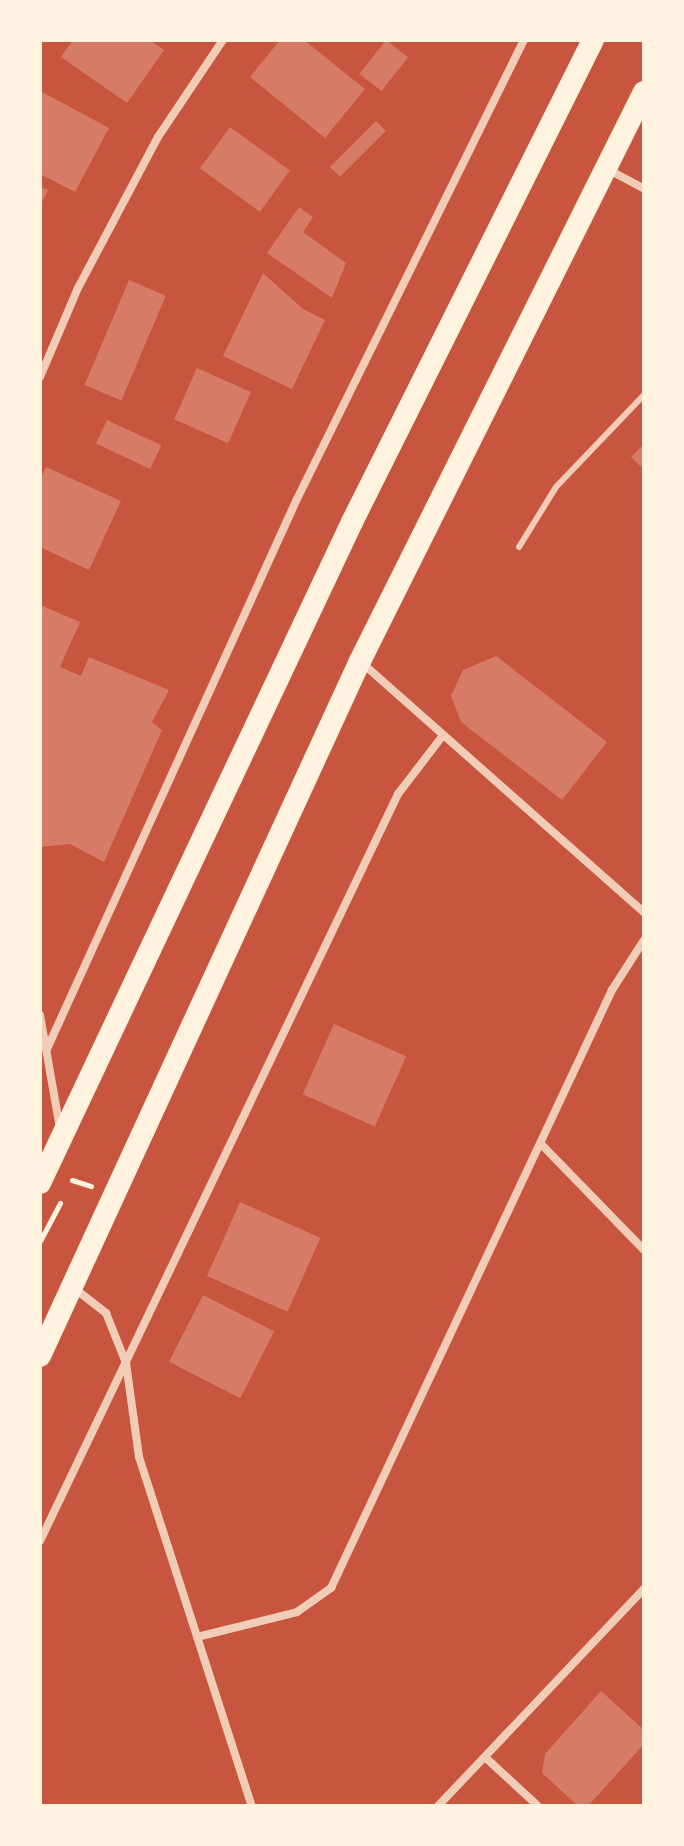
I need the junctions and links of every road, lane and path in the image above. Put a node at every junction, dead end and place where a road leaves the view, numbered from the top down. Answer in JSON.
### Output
{"nodes":[{"id":1,"x":524,"y":40,"type":"edge"},
{"id":2,"x":593,"y":40,"type":"edge"},
{"id":3,"x":219,"y":41,"type":"edge"},
{"id":4,"x":644,"y":92,"type":"edge"},
{"id":5,"x":605,"y":168,"type":"junction"},
{"id":6,"x":644,"y":189,"type":"edge"},
{"id":7,"x":40,"y":377,"type":"edge"},
{"id":8,"x":644,"y":395,"type":"edge"},
{"id":9,"x":519,"y":547,"type":"dead end"},
{"id":10,"x":360,"y":661,"type":"junction"},
{"id":11,"x":441,"y":738,"type":"junction"},
{"id":12,"x":644,"y":912,"type":"edge"},
{"id":13,"x":644,"y":940,"type":"edge"},
{"id":14,"x":40,"y":1015,"type":"edge"},
{"id":15,"x":47,"y":1049,"type":"junction"},
{"id":16,"x":61,"y":1137,"type":"junction"},
{"id":17,"x":541,"y":1144,"type":"junction"},
{"id":18,"x":40,"y":1183,"type":"edge"},
{"id":19,"x":115,"y":1197,"type":"junction"},
{"id":20,"x":40,"y":1241,"type":"edge"},
{"id":21,"x":644,"y":1250,"type":"edge"},
{"id":22,"x":73,"y":1287,"type":"junction"},
{"id":23,"x":40,"y":1356,"type":"edge"},
{"id":24,"x":126,"y":1363,"type":"junction"},
{"id":25,"x":40,"y":1541,"type":"edge"},
{"id":26,"x":644,"y":1589,"type":"edge"},
{"id":27,"x":197,"y":1637,"type":"junction"},
{"id":28,"x":486,"y":1758,"type":"junction"},
{"id":29,"x":252,"y":1806,"type":"edge"},
{"id":30,"x":438,"y":1806,"type":"edge"},
{"id":31,"x":538,"y":1806,"type":"edge"}],
"edges":[{"from":1,"to":15,"type":"street"},
{"from":2,"to":16,"type":"highway"},
{"from":3,"to":7,"type":"street"},
{"from":4,"to":5,"type":"highway"},
{"from":5,"to":6,"type":"street"},
{"from":5,"to":10,"type":"highway"},
{"from":8,"to":9,"type":"lane"},
{"from":10,"to":11,"type":"street"},
{"from":10,"to":19,"type":"highway"},
{"from":11,"to":12,"type":"street"},
{"from":11,"to":24,"type":"street"},
{"from":13,"to":17,"type":"street"},
{"from":14,"to":15,"type":"street"},
{"from":15,"to":16,"type":"street"},
{"from":16,"to":18,"type":"highway"},
{"from":17,"to":21,"type":"street"},
{"from":17,"to":27,"type":"street"},
{"from":19,"to":20,"type":"path"},
{"from":19,"to":22,"type":"highway"},
{"from":22,"to":23,"type":"highway"},
{"from":22,"to":24,"type":"street"},
{"from":24,"to":25,"type":"street"},
{"from":24,"to":27,"type":"street"},
{"from":26,"to":28,"type":"street"},
{"from":27,"to":29,"type":"street"},
{"from":28,"to":30,"type":"street"},
{"from":28,"to":31,"type":"street"}]}
